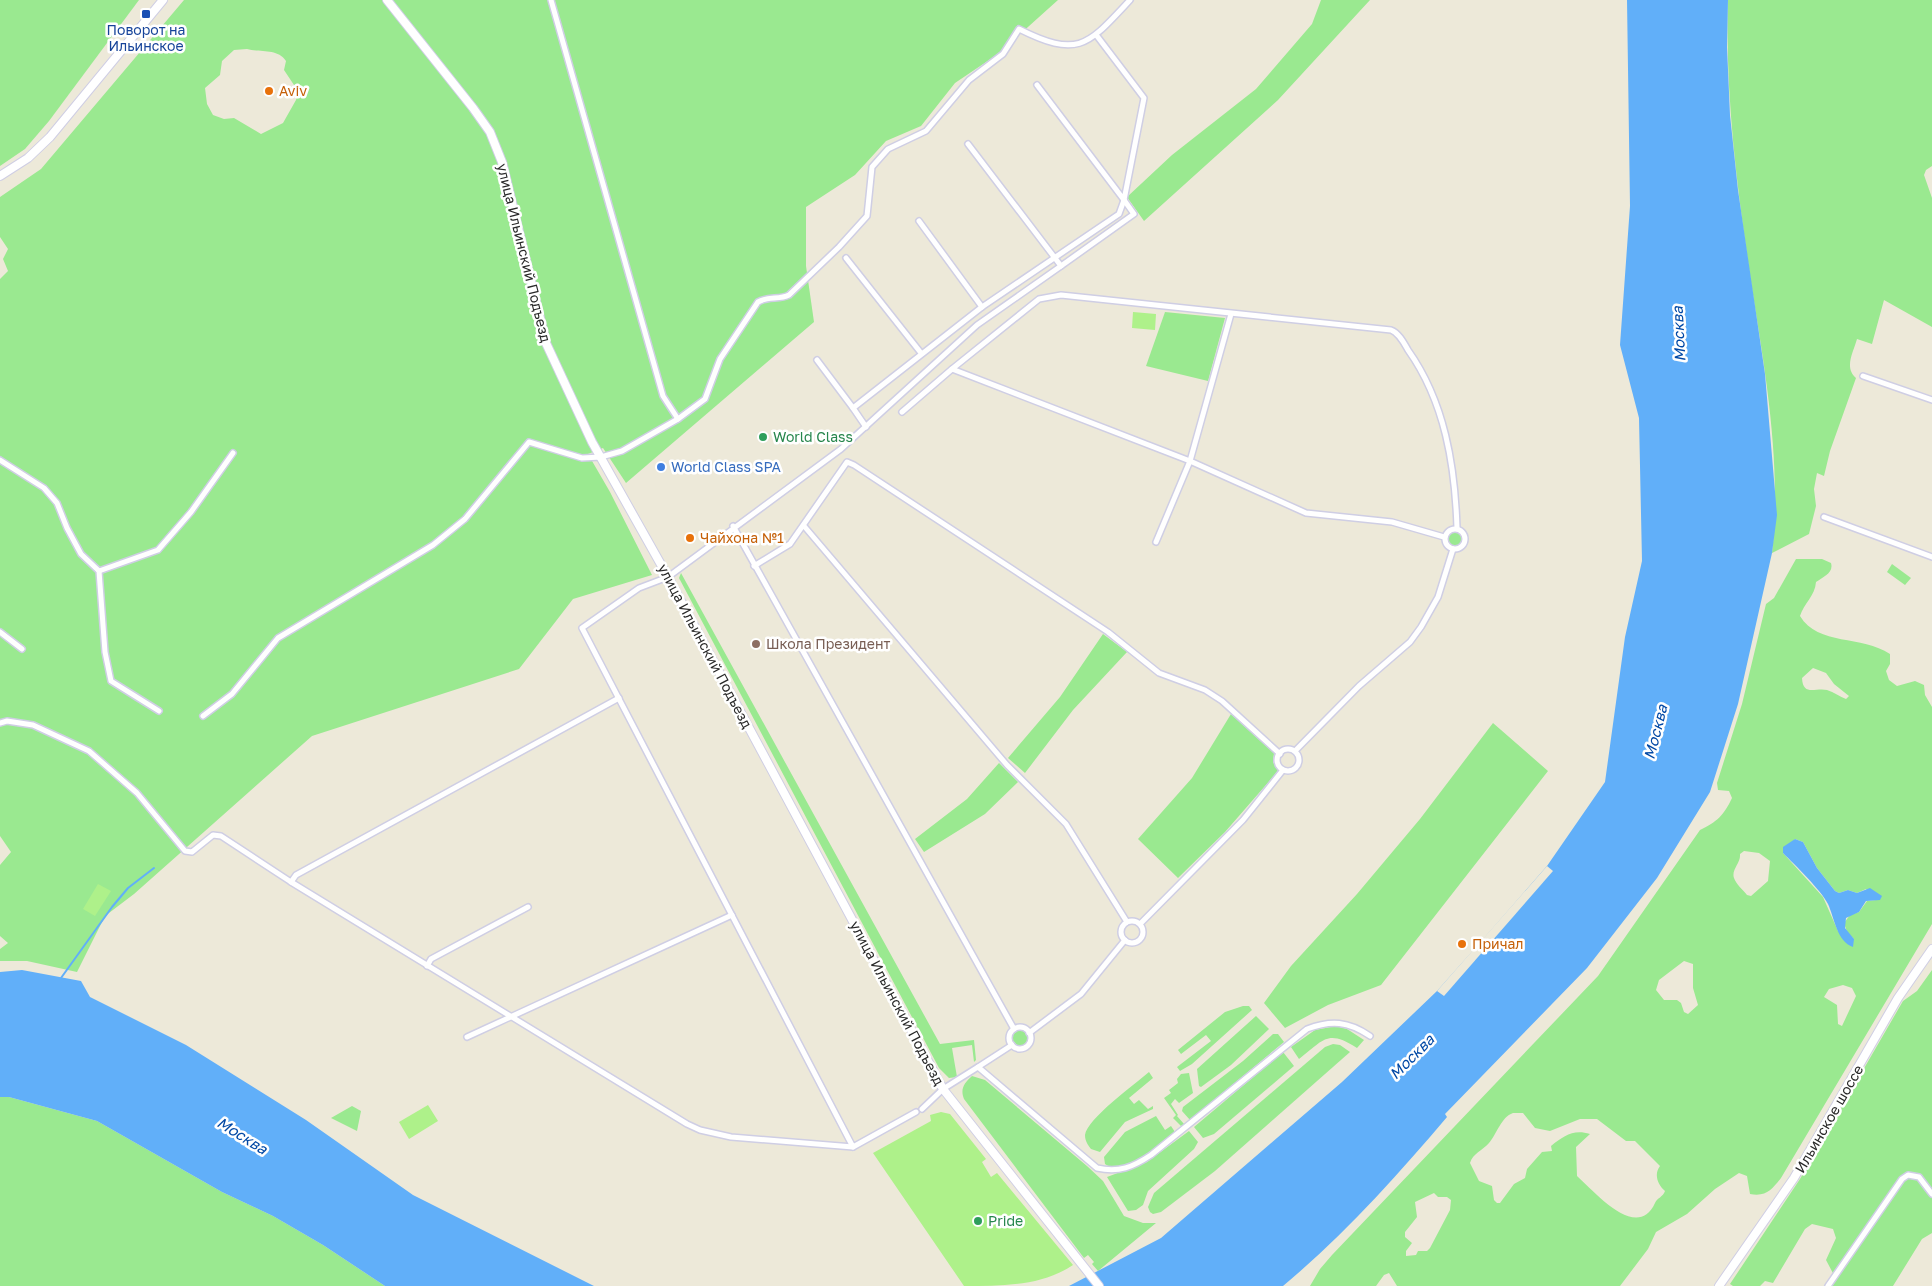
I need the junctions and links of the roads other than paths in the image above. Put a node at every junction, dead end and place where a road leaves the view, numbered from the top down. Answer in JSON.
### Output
{"nodes":[{"id":1,"x":163,"y":0,"type":"edge"},
{"id":2,"x":387,"y":0,"type":"edge"},
{"id":3,"x":551,"y":0,"type":"edge"},
{"id":4,"x":1130,"y":0,"type":"edge"},
{"id":5,"x":1097,"y":36,"type":"junction"},
{"id":6,"x":1037,"y":85,"type":"dead end"},
{"id":7,"x":968,"y":144,"type":"dead end"},
{"id":8,"x":0,"y":176,"type":"edge"},
{"id":9,"x":1124,"y":200,"type":"junction"},
{"id":10,"x":918,"y":221,"type":"dead end"},
{"id":11,"x":846,"y":258,"type":"dead end"},
{"id":12,"x":1054,"y":259,"type":"junction"},
{"id":13,"x":1061,"y":266,"type":"junction"},
{"id":14,"x":982,"y":307,"type":"junction"},
{"id":15,"x":1231,"y":314,"type":"junction"},
{"id":16,"x":921,"y":353,"type":"junction"},
{"id":17,"x":817,"y":360,"type":"dead end"},
{"id":18,"x":952,"y":369,"type":"junction"},
{"id":19,"x":1863,"y":376,"type":"dead end"},
{"id":20,"x":1932,"y":400,"type":"edge"},
{"id":21,"x":853,"y":408,"type":"junction"},
{"id":22,"x":902,"y":412,"type":"dead end"},
{"id":23,"x":678,"y":419,"type":"junction"},
{"id":24,"x":866,"y":427,"type":"junction"},
{"id":25,"x":233,"y":453,"type":"dead end"},
{"id":26,"x":601,"y":458,"type":"junction"},
{"id":27,"x":0,"y":460,"type":"edge"},
{"id":28,"x":1190,"y":461,"type":"junction"},
{"id":29,"x":1824,"y":517,"type":"dead end"},
{"id":30,"x":733,"y":526,"type":"junction"},
{"id":31,"x":804,"y":526,"type":"junction"},
{"id":32,"x":1457,"y":528,"type":"junction"},
{"id":33,"x":1444,"y":537,"type":"junction"},
{"id":34,"x":1156,"y":542,"type":"dead end"},
{"id":35,"x":1453,"y":549,"type":"junction"},
{"id":36,"x":1932,"y":557,"type":"edge"},
{"id":37,"x":754,"y":566,"type":"junction"},
{"id":38,"x":99,"y":571,"type":"junction"},
{"id":39,"x":668,"y":576,"type":"junction"},
{"id":40,"x":0,"y":632,"type":"edge"},
{"id":41,"x":22,"y":649,"type":"dead end"},
{"id":42,"x":619,"y":698,"type":"junction"},
{"id":43,"x":159,"y":711,"type":"dead end"},
{"id":44,"x":203,"y":716,"type":"dead end"},
{"id":45,"x":0,"y":723,"type":"edge"},
{"id":46,"x":1295,"y":751,"type":"junction"},
{"id":47,"x":1280,"y":754,"type":"junction"},
{"id":48,"x":1283,"y":770,"type":"junction"},
{"id":49,"x":291,"y":882,"type":"junction"},
{"id":50,"x":528,"y":908,"type":"dead end"},
{"id":51,"x":732,"y":916,"type":"junction"},
{"id":52,"x":1126,"y":922,"type":"junction"},
{"id":53,"x":1140,"y":924,"type":"junction"},
{"id":54,"x":1125,"y":940,"type":"junction"},
{"id":55,"x":1932,"y":949,"type":"edge"},
{"id":56,"x":427,"y":966,"type":"junction"},
{"id":57,"x":512,"y":1016,"type":"junction"},
{"id":58,"x":1014,"y":1029,"type":"junction"},
{"id":59,"x":1029,"y":1032,"type":"junction"},
{"id":60,"x":1370,"y":1036,"type":"dead end"},
{"id":61,"x":467,"y":1037,"type":"dead end"},
{"id":62,"x":1012,"y":1045,"type":"junction"},
{"id":63,"x":978,"y":1067,"type":"junction"},
{"id":64,"x":944,"y":1089,"type":"junction"},
{"id":65,"x":852,"y":1147,"type":"junction"},
{"id":66,"x":1932,"y":1194,"type":"edge"},
{"id":67,"x":1099,"y":1286,"type":"edge"},
{"id":68,"x":1720,"y":1286,"type":"edge"},
{"id":69,"x":1828,"y":1286,"type":"edge"}],
"edges":[{"from":1,"to":8,"type":"main road"},
{"from":2,"to":26,"type":"main road","name":"улица Ильинский Подъезд"},
{"from":3,"to":23,"type":"street"},
{"from":4,"to":5,"type":"street"},
{"from":5,"to":9,"type":"street"},
{"from":5,"to":23,"type":"street"},
{"from":6,"to":9,"type":"street"},
{"from":7,"to":12,"type":"street"},
{"from":9,"to":12,"type":"street"},
{"from":9,"to":13,"type":"street"},
{"from":10,"to":14,"type":"street"},
{"from":11,"to":16,"type":"street"},
{"from":12,"to":13,"type":"street"},
{"from":12,"to":14,"type":"street"},
{"from":13,"to":24,"type":"street"},
{"from":14,"to":16,"type":"street"},
{"from":15,"to":18,"type":"street"},
{"from":15,"to":28,"type":"street"},
{"from":15,"to":32,"type":"street"},
{"from":16,"to":21,"type":"street"},
{"from":17,"to":21,"type":"street"},
{"from":18,"to":22,"type":"street"},
{"from":18,"to":28,"type":"street"},
{"from":19,"to":20,"type":"street"},
{"from":21,"to":24,"type":"street"},
{"from":23,"to":26,"type":"street"},
{"from":24,"to":30,"type":"street"},
{"from":25,"to":38,"type":"street"},
{"from":26,"to":39,"type":"main road","name":"улица Ильинский Подъезд"},
{"from":26,"to":44,"type":"street"},
{"from":27,"to":38,"type":"street"},
{"from":28,"to":33,"type":"street"},
{"from":28,"to":34,"type":"street"},
{"from":29,"to":36,"type":"street"},
{"from":30,"to":37,"type":"street"},
{"from":30,"to":39,"type":"street"},
{"from":31,"to":37,"type":"street"},
{"from":31,"to":47,"type":"street"},
{"from":31,"to":52,"type":"street"},
{"from":32,"to":33,"type":"street"},
{"from":32,"to":35,"type":"street"},
{"from":33,"to":35,"type":"street"},
{"from":35,"to":46,"type":"street"},
{"from":37,"to":58,"type":"street"},
{"from":38,"to":43,"type":"street"},
{"from":39,"to":42,"type":"street"},
{"from":39,"to":64,"type":"main road","name":"улица Ильинский Подъезд"},
{"from":40,"to":41,"type":"street"},
{"from":42,"to":49,"type":"street"},
{"from":42,"to":51,"type":"street"},
{"from":45,"to":49,"type":"street"},
{"from":46,"to":47,"type":"street"},
{"from":46,"to":48,"type":"street"},
{"from":47,"to":48,"type":"street"},
{"from":48,"to":53,"type":"street"},
{"from":49,"to":56,"type":"street"},
{"from":50,"to":56,"type":"street"},
{"from":51,"to":57,"type":"street"},
{"from":51,"to":65,"type":"street"},
{"from":52,"to":53,"type":"street"},
{"from":52,"to":54,"type":"street"},
{"from":53,"to":54,"type":"street"},
{"from":54,"to":59,"type":"street"},
{"from":55,"to":68,"type":"main road","name":"Ильинское шоссе"},
{"from":56,"to":57,"type":"street"},
{"from":57,"to":61,"type":"street"},
{"from":57,"to":65,"type":"street"},
{"from":58,"to":59,"type":"street"},
{"from":58,"to":62,"type":"street"},
{"from":59,"to":62,"type":"street"},
{"from":60,"to":63,"type":"street"},
{"from":62,"to":63,"type":"street"},
{"from":63,"to":64,"type":"street"},
{"from":64,"to":65,"type":"street"},
{"from":64,"to":67,"type":"main road","name":"улица Ильинский Подъезд"},
{"from":66,"to":69,"type":"street"}]}
